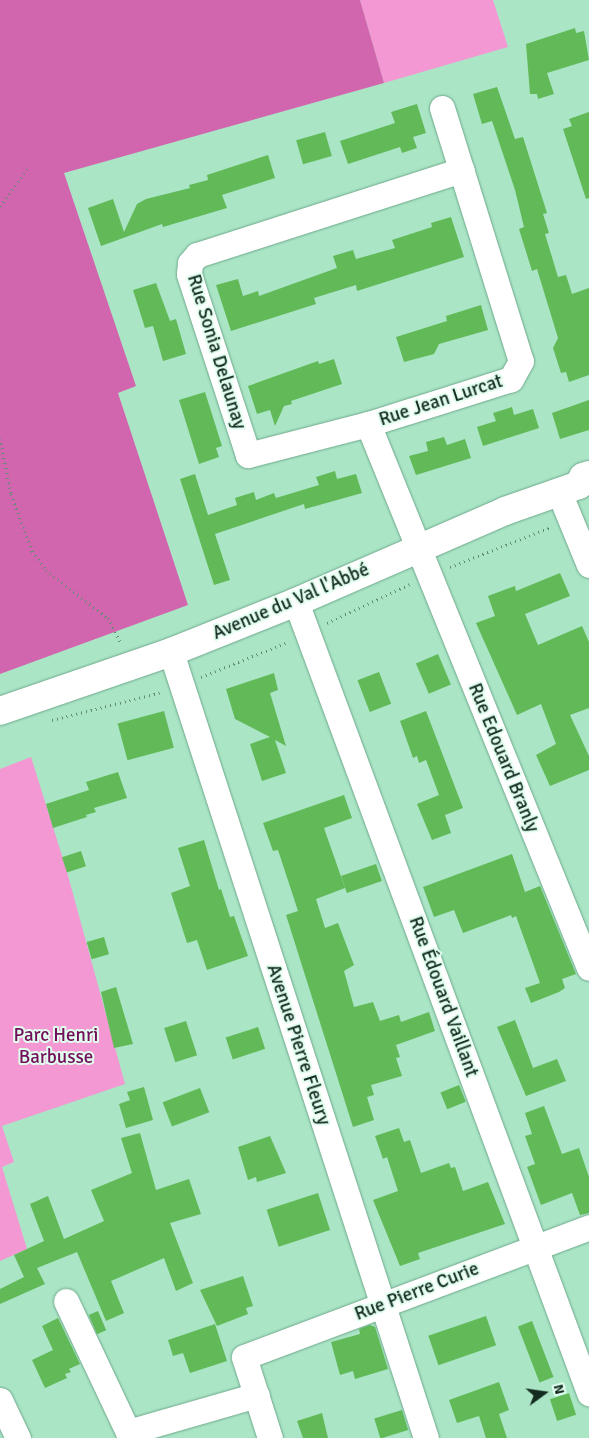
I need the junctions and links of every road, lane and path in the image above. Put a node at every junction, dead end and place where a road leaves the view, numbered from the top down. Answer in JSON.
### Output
{"nodes":[{"id":1,"x":442,"y":108,"type":"dead end"},
{"id":2,"x":27,"y":169,"type":"dead end"},
{"id":3,"x":462,"y":170,"type":"junction"},
{"id":4,"x":0,"y":206,"type":"edge"},
{"id":5,"x":368,"y":424,"type":"junction"},
{"id":6,"x":0,"y":438,"type":"edge"},
{"id":7,"x":579,"y":486,"type":"edge"},
{"id":8,"x":417,"y":548,"type":"junction"},
{"id":9,"x":589,"y":566,"type":"edge"},
{"id":10,"x":296,"y":602,"type":"junction"},
{"id":11,"x":298,"y":638,"type":"dead end"},
{"id":12,"x":121,"y":644,"type":"dead end"},
{"id":13,"x":171,"y":652,"type":"junction"},
{"id":14,"x":198,"y":678,"type":"dead end"},
{"id":15,"x":170,"y":690,"type":"dead end"},
{"id":16,"x":0,"y":712,"type":"edge"},
{"id":17,"x":48,"y":721,"type":"dead end"},
{"id":18,"x":589,"y":968,"type":"edge"},
{"id":19,"x":589,"y":1227,"type":"edge"},
{"id":20,"x":535,"y":1248,"type":"junction"},
{"id":21,"x":66,"y":1301,"type":"dead end"},
{"id":22,"x":382,"y":1305,"type":"junction"},
{"id":23,"x":589,"y":1393,"type":"edge"},
{"id":24,"x":256,"y":1395,"type":"junction"},
{"id":25,"x":0,"y":1400,"type":"edge"},
{"id":26,"x":18,"y":1438,"type":"edge"},
{"id":27,"x":270,"y":1438,"type":"edge"},
{"id":28,"x":426,"y":1438,"type":"edge"}],
"edges":[{"from":1,"to":3,"type":"street","name":"Rue Jean Lurcat"},
{"from":2,"to":4,"type":"path"},
{"from":3,"to":5,"type":"street","name":"Rue Jean Lurcat"},
{"from":3,"to":5,"type":"street","name":"Rue Sonia Delaunay"},
{"from":5,"to":8,"type":"street","name":"Rue Jean Lurcat"},
{"from":6,"to":12,"type":"path"},
{"from":7,"to":8,"type":"main road","name":"Avenue du Val l'Abbé"},
{"from":7,"to":9,"type":"street"},
{"from":8,"to":10,"type":"main road","name":"Avenue du Val l'Abbé"},
{"from":8,"to":18,"type":"street","name":"Rue Edouard Branly"},
{"from":10,"to":13,"type":"main road","name":"Avenue du Val l'Abbé"},
{"from":10,"to":20,"type":"street","name":"Rue Édouard Vaillant"},
{"from":11,"to":14,"type":"path"},
{"from":13,"to":16,"type":"main road","name":"Avenue du Val l'Abbé"},
{"from":13,"to":22,"type":"street","name":"Avenue Pierre Fleury"},
{"from":15,"to":17,"type":"path"},
{"from":19,"to":20,"type":"street","name":"Rue Pierre Curie"},
{"from":20,"to":22,"type":"street","name":"Rue Pierre Curie"},
{"from":20,"to":23,"type":"street","name":"Rue Édouard Vaillant"},
{"from":21,"to":24,"type":"street"},
{"from":22,"to":24,"type":"street","name":"Rue Pierre Curie"},
{"from":22,"to":28,"type":"street","name":"Avenue Pierre Fleury"},
{"from":24,"to":27,"type":"street"},
{"from":25,"to":26,"type":"street"}]}
